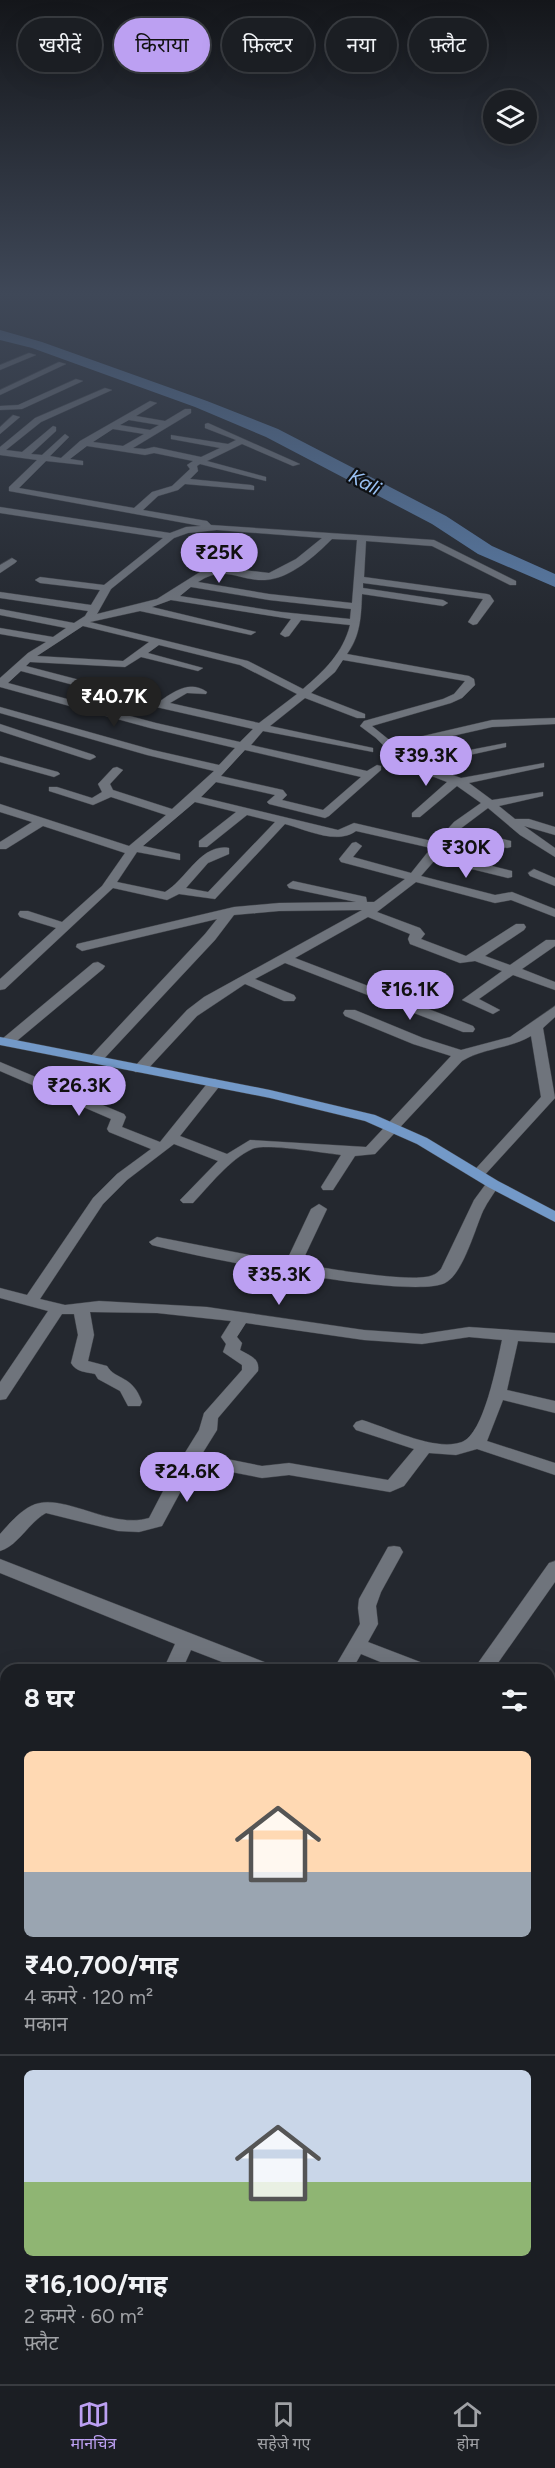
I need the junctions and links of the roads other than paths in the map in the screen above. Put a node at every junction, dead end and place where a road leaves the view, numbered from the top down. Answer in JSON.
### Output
{"nodes":[{"id":1,"x":30,"y":402,"type":"edge"},
{"id":2,"x":79,"y":402,"type":"edge"},
{"id":3,"x":153,"y":403,"type":"dead end"},
{"id":4,"x":0,"y":408,"type":"edge"},
{"id":5,"x":139,"y":411,"type":"junction"},
{"id":6,"x":188,"y":411,"type":"dead end"},
{"id":7,"x":0,"y":415,"type":"edge"},
{"id":8,"x":16,"y":417,"type":"junction"},
{"id":9,"x":127,"y":417,"type":"junction"},
{"id":10,"x":178,"y":417,"type":"junction"},
{"id":11,"x":38,"y":420,"type":"junction"},
{"id":12,"x":167,"y":424,"type":"junction"},
{"id":13,"x":110,"y":426,"type":"junction"},
{"id":14,"x":208,"y":426,"type":"dead end"},
{"id":15,"x":0,"y":431,"type":"edge"},
{"id":16,"x":20,"y":433,"type":"junction"},
{"id":17,"x":152,"y":433,"type":"junction"},
{"id":18,"x":65,"y":437,"type":"junction"},
{"id":19,"x":174,"y":437,"type":"dead end"},
{"id":20,"x":242,"y":441,"type":"junction"},
{"id":21,"x":85,"y":442,"type":"junction"},
{"id":22,"x":230,"y":447,"type":"junction"},
{"id":23,"x":125,"y":449,"type":"junction"},
{"id":24,"x":1,"y":450,"type":"edge"},
{"id":25,"x":24,"y":455,"type":"junction"},
{"id":26,"x":45,"y":458,"type":"junction"},
{"id":27,"x":62,"y":460,"type":"junction"},
{"id":28,"x":200,"y":460,"type":"junction"},
{"id":29,"x":80,"y":463,"type":"dead end"},
{"id":30,"x":296,"y":464,"type":"dead end"},
{"id":31,"x":263,"y":479,"type":"dead end"},
{"id":32,"x":183,"y":481,"type":"junction"},
{"id":33,"x":251,"y":488,"type":"dead end"},
{"id":34,"x":0,"y":510,"type":"edge"},
{"id":35,"x":136,"y":511,"type":"junction"},
{"id":36,"x":209,"y":527,"type":"junction"},
{"id":37,"x":330,"y":535,"type":"junction"},
{"id":38,"x":171,"y":536,"type":"junction"},
{"id":39,"x":363,"y":538,"type":"junction"},
{"id":40,"x":12,"y":561,"type":"dead end"},
{"id":41,"x":0,"y":570,"type":"edge"},
{"id":42,"x":40,"y":580,"type":"dead end"},
{"id":43,"x":513,"y":583,"type":"dead end"},
{"id":44,"x":191,"y":584,"type":"junction"},
{"id":45,"x":358,"y":585,"type":"junction"},
{"id":46,"x":106,"y":588,"type":"junction"},
{"id":47,"x":0,"y":595,"type":"edge"},
{"id":48,"x":170,"y":597,"type":"junction"},
{"id":49,"x":443,"y":603,"type":"dead end"},
{"id":50,"x":139,"y":607,"type":"junction"},
{"id":51,"x":358,"y":607,"type":"junction"},
{"id":52,"x":0,"y":612,"type":"edge"},
{"id":53,"x":298,"y":617,"type":"junction"},
{"id":54,"x":86,"y":619,"type":"junction"},
{"id":55,"x":473,"y":622,"type":"dead end"},
{"id":56,"x":356,"y":623,"type":"junction"},
{"id":57,"x":0,"y":631,"type":"edge"},
{"id":58,"x":251,"y":632,"type":"dead end"},
{"id":59,"x":285,"y":634,"type":"dead end"},
{"id":60,"x":54,"y":640,"type":"junction"},
{"id":61,"x":156,"y":642,"type":"junction"},
{"id":62,"x":140,"y":654,"type":"junction"},
{"id":63,"x":341,"y":656,"type":"junction"},
{"id":64,"x":28,"y":658,"type":"junction"},
{"id":65,"x":18,"y":668,"type":"junction"},
{"id":66,"x":198,"y":668,"type":"dead end"},
{"id":67,"x":0,"y":684,"type":"edge"},
{"id":68,"x":202,"y":692,"type":"dead end"},
{"id":69,"x":304,"y":694,"type":"junction"},
{"id":70,"x":160,"y":705,"type":"junction"},
{"id":71,"x":0,"y":710,"type":"edge"},
{"id":72,"x":361,"y":716,"type":"dead end"},
{"id":73,"x":555,"y":721,"type":"edge"},
{"id":74,"x":0,"y":727,"type":"edge"},
{"id":75,"x":261,"y":727,"type":"junction"},
{"id":76,"x":502,"y":745,"type":"dead end"},
{"id":77,"x":241,"y":747,"type":"junction"},
{"id":78,"x":391,"y":747,"type":"junction"},
{"id":79,"x":369,"y":750,"type":"dead end"},
{"id":80,"x":90,"y":758,"type":"dead end"},
{"id":81,"x":0,"y":759,"type":"edge"},
{"id":82,"x":411,"y":765,"type":"junction"},
{"id":83,"x":540,"y":765,"type":"dead end"},
{"id":84,"x":117,"y":770,"type":"dead end"},
{"id":85,"x":218,"y":773,"type":"junction"},
{"id":86,"x":54,"y":774,"type":"dead end"},
{"id":87,"x":457,"y":781,"type":"junction"},
{"id":88,"x":53,"y":789,"type":"dead end"},
{"id":89,"x":109,"y":793,"type":"junction"},
{"id":90,"x":539,"y":794,"type":"dead end"},
{"id":91,"x":193,"y":798,"type":"junction"},
{"id":92,"x":490,"y":804,"type":"junction"},
{"id":93,"x":0,"y":808,"type":"edge"},
{"id":94,"x":245,"y":811,"type":"junction"},
{"id":95,"x":175,"y":814,"type":"junction"},
{"id":96,"x":416,"y":815,"type":"dead end"},
{"id":97,"x":283,"y":820,"type":"junction"},
{"id":98,"x":41,"y":822,"type":"junction"},
{"id":99,"x":512,"y":822,"type":"junction"},
{"id":100,"x":452,"y":831,"type":"junction"},
{"id":101,"x":555,"y":831,"type":"edge"},
{"id":102,"x":203,"y":844,"type":"dead end"},
{"id":103,"x":507,"y":844,"type":"dead end"},
{"id":104,"x":2,"y":846,"type":"dead end"},
{"id":105,"x":356,"y":846,"type":"dead end"},
{"id":106,"x":133,"y":850,"type":"junction"},
{"id":107,"x":225,"y":851,"type":"dead end"},
{"id":108,"x":435,"y":851,"type":"junction"},
{"id":109,"x":555,"y":853,"type":"edge"},
{"id":110,"x":176,"y":857,"type":"dead end"},
{"id":111,"x":534,"y":873,"type":"dead end"},
{"id":112,"x":508,"y":874,"type":"dead end"},
{"id":113,"x":414,"y":877,"type":"junction"},
{"id":114,"x":555,"y":882,"type":"edge"},
{"id":115,"x":111,"y":884,"type":"junction"},
{"id":116,"x":293,"y":885,"type":"dead end"},
{"id":117,"x":177,"y":890,"type":"junction"},
{"id":118,"x":374,"y":908,"type":"junction"},
{"id":119,"x":228,"y":912,"type":"junction"},
{"id":120,"x":555,"y":913,"type":"edge"},
{"id":121,"x":24,"y":914,"type":"dead end"},
{"id":122,"x":65,"y":927,"type":"junction"},
{"id":123,"x":520,"y":927,"type":"dead end"},
{"id":124,"x":551,"y":943,"type":"dead end"},
{"id":125,"x":82,"y":947,"type":"dead end"},
{"id":126,"x":475,"y":957,"type":"junction"},
{"id":127,"x":284,"y":958,"type":"junction"},
{"id":128,"x":98,"y":966,"type":"dead end"},
{"id":129,"x":510,"y":970,"type":"junction"},
{"id":130,"x":244,"y":979,"type":"junction"},
{"id":131,"x":0,"y":986,"type":"edge"},
{"id":132,"x":555,"y":986,"type":"edge"},
{"id":133,"x":289,"y":998,"type":"dead end"},
{"id":134,"x":493,"y":1010,"type":"dead end"},
{"id":135,"x":555,"y":1010,"type":"edge"},
{"id":136,"x":350,"y":1013,"type":"dead end"},
{"id":137,"x":536,"y":1028,"type":"junction"},
{"id":138,"x":468,"y":1029,"type":"dead end"},
{"id":139,"x":3,"y":1041,"type":"edge"},
{"id":140,"x":461,"y":1055,"type":"junction"},
{"id":141,"x":95,"y":1060,"type":"junction"},
{"id":142,"x":0,"y":1066,"type":"edge"},
{"id":143,"x":550,"y":1067,"type":"edge"},
{"id":144,"x":140,"y":1069,"type":"junction"},
{"id":145,"x":215,"y":1083,"type":"junction"},
{"id":146,"x":394,"y":1127,"type":"junction"},
{"id":147,"x":167,"y":1143,"type":"junction"},
{"id":148,"x":350,"y":1152,"type":"junction"},
{"id":149,"x":228,"y":1160,"type":"junction"},
{"id":150,"x":477,"y":1175,"type":"junction"},
{"id":151,"x":493,"y":1184,"type":"junction"},
{"id":152,"x":328,"y":1187,"type":"dead end"},
{"id":153,"x":188,"y":1200,"type":"dead end"},
{"id":154,"x":319,"y":1209,"type":"dead end"},
{"id":155,"x":555,"y":1216,"type":"edge"},
{"id":156,"x":157,"y":1242,"type":"dead end"},
{"id":157,"x":292,"y":1266,"type":"junction"},
{"id":158,"x":0,"y":1293,"type":"edge"},
{"id":159,"x":30,"y":1302,"type":"junction"},
{"id":160,"x":58,"y":1308,"type":"junction"},
{"id":161,"x":81,"y":1309,"type":"junction"},
{"id":162,"x":241,"y":1317,"type":"junction"},
{"id":163,"x":511,"y":1336,"type":"junction"},
{"id":164,"x":555,"y":1338,"type":"edge"},
{"id":165,"x":498,"y":1393,"type":"junction"},
{"id":166,"x":0,"y":1395,"type":"edge"},
{"id":167,"x":134,"y":1402,"type":"dead end"},
{"id":168,"x":555,"y":1407,"type":"edge"},
{"id":169,"x":362,"y":1426,"type":"dead end"},
{"id":170,"x":476,"y":1443,"type":"junction"},
{"id":171,"x":425,"y":1446,"type":"junction"},
{"id":172,"x":190,"y":1458,"type":"junction"},
{"id":173,"x":555,"y":1469,"type":"edge"},
{"id":174,"x":0,"y":1545,"type":"edge"},
{"id":175,"x":394,"y":1552,"type":"dead end"},
{"id":176,"x":0,"y":1566,"type":"edge"},
{"id":177,"x":555,"y":1568,"type":"edge"},
{"id":178,"x":186,"y":1641,"type":"junction"},
{"id":179,"x":357,"y":1645,"type":"junction"},
{"id":180,"x":175,"y":1664,"type":"edge"},
{"id":181,"x":249,"y":1664,"type":"edge"},
{"id":182,"x":346,"y":1664,"type":"edge"},
{"id":183,"x":406,"y":1664,"type":"edge"},
{"id":184,"x":486,"y":1664,"type":"edge"}],
"edges":[{"from":1,"to":4,"type":"street"},
{"from":2,"to":11,"type":"street"},
{"from":3,"to":5,"type":"street"},
{"from":5,"to":9,"type":"street"},
{"from":5,"to":10,"type":"street"},
{"from":6,"to":10,"type":"street"},
{"from":7,"to":8,"type":"street"},
{"from":8,"to":11,"type":"street"},
{"from":8,"to":15,"type":"street"},
{"from":9,"to":12,"type":"street"},
{"from":9,"to":13,"type":"street"},
{"from":10,"to":12,"type":"street"},
{"from":11,"to":16,"type":"street"},
{"from":12,"to":17,"type":"street"},
{"from":13,"to":17,"type":"street"},
{"from":13,"to":21,"type":"street"},
{"from":14,"to":20,"type":"street"},
{"from":15,"to":16,"type":"street"},
{"from":16,"to":24,"type":"street"},
{"from":17,"to":23,"type":"street"},
{"from":18,"to":21,"type":"street"},
{"from":18,"to":25,"type":"street"},
{"from":18,"to":26,"type":"street"},
{"from":19,"to":22,"type":"street"},
{"from":20,"to":22,"type":"street"},
{"from":20,"to":30,"type":"street"},
{"from":21,"to":23,"type":"street"},
{"from":21,"to":27,"type":"street"},
{"from":22,"to":28,"type":"street"},
{"from":23,"to":28,"type":"street"},
{"from":24,"to":25,"type":"street"},
{"from":25,"to":26,"type":"street"},
{"from":26,"to":27,"type":"street"},
{"from":26,"to":35,"type":"street"},
{"from":27,"to":29,"type":"street"},
{"from":28,"to":31,"type":"street"},
{"from":28,"to":32,"type":"street"},
{"from":32,"to":33,"type":"street"},
{"from":32,"to":35,"type":"street"},
{"from":34,"to":38,"type":"street"},
{"from":35,"to":36,"type":"street"},
{"from":36,"to":37,"type":"street"},
{"from":36,"to":38,"type":"street"},
{"from":37,"to":39,"type":"street"},
{"from":37,"to":44,"type":"street"},
{"from":38,"to":46,"type":"street"},
{"from":39,"to":43,"type":"street"},
{"from":39,"to":45,"type":"street"},
{"from":40,"to":41,"type":"street"},
{"from":42,"to":46,"type":"street"},
{"from":44,"to":48,"type":"street"},
{"from":44,"to":51,"type":"street"},
{"from":45,"to":49,"type":"street"},
{"from":45,"to":51,"type":"street"},
{"from":45,"to":55,"type":"street"},
{"from":46,"to":54,"type":"street"},
{"from":47,"to":54,"type":"street"},
{"from":48,"to":50,"type":"street"},
{"from":48,"to":53,"type":"street"},
{"from":50,"to":54,"type":"street"},
{"from":50,"to":58,"type":"street"},
{"from":51,"to":56,"type":"street"},
{"from":52,"to":54,"type":"street"},
{"from":53,"to":56,"type":"street"},
{"from":53,"to":59,"type":"street"},
{"from":54,"to":60,"type":"street"},
{"from":54,"to":61,"type":"street"},
{"from":56,"to":63,"type":"street"},
{"from":57,"to":60,"type":"street"},
{"from":60,"to":64,"type":"street"},
{"from":61,"to":62,"type":"street"},
{"from":61,"to":69,"type":"street"},
{"from":62,"to":64,"type":"street"},
{"from":62,"to":66,"type":"street"},
{"from":63,"to":69,"type":"street"},
{"from":63,"to":78,"type":"street"},
{"from":64,"to":65,"type":"street"},
{"from":65,"to":67,"type":"street"},
{"from":65,"to":70,"type":"street"},
{"from":67,"to":77,"type":"street"},
{"from":68,"to":70,"type":"street"},
{"from":69,"to":72,"type":"street"},
{"from":69,"to":75,"type":"street"},
{"from":70,"to":75,"type":"street"},
{"from":71,"to":85,"type":"street"},
{"from":73,"to":78,"type":"street"},
{"from":74,"to":80,"type":"street"},
{"from":75,"to":77,"type":"street"},
{"from":75,"to":79,"type":"street"},
{"from":76,"to":82,"type":"street"},
{"from":77,"to":85,"type":"street"},
{"from":77,"to":85,"type":"street"},
{"from":78,"to":82,"type":"street"},
{"from":81,"to":86,"type":"street"},
{"from":82,"to":87,"type":"street"},
{"from":83,"to":87,"type":"street"},
{"from":84,"to":89,"type":"street"},
{"from":85,"to":91,"type":"street"},
{"from":87,"to":92,"type":"street"},
{"from":87,"to":96,"type":"street"},
{"from":88,"to":89,"type":"street"},
{"from":89,"to":95,"type":"street"},
{"from":90,"to":92,"type":"street"},
{"from":91,"to":94,"type":"street"},
{"from":91,"to":95,"type":"street"},
{"from":92,"to":99,"type":"street"},
{"from":92,"to":100,"type":"street"},
{"from":93,"to":98,"type":"street"},
{"from":94,"to":97,"type":"street"},
{"from":94,"to":102,"type":"street"},
{"from":95,"to":106,"type":"street"},
{"from":97,"to":108,"type":"street"},
{"from":97,"to":117,"type":"street"},
{"from":98,"to":104,"type":"street"},
{"from":98,"to":106,"type":"street"},
{"from":99,"to":101,"type":"street"},
{"from":99,"to":109,"type":"street"},
{"from":100,"to":103,"type":"street"},
{"from":100,"to":108,"type":"street"},
{"from":105,"to":113,"type":"street"},
{"from":106,"to":110,"type":"street"},
{"from":106,"to":115,"type":"street"},
{"from":107,"to":117,"type":"street"},
{"from":108,"to":112,"type":"street"},
{"from":108,"to":113,"type":"street"},
{"from":111,"to":114,"type":"street"},
{"from":113,"to":118,"type":"street"},
{"from":113,"to":120,"type":"street"},
{"from":115,"to":117,"type":"street"},
{"from":115,"to":122,"type":"street"},
{"from":116,"to":118,"type":"street"},
{"from":118,"to":119,"type":"street"},
{"from":118,"to":126,"type":"street"},
{"from":118,"to":127,"type":"street"},
{"from":119,"to":125,"type":"street"},
{"from":119,"to":141,"type":"street"},
{"from":121,"to":122,"type":"street"},
{"from":122,"to":131,"type":"street"},
{"from":123,"to":126,"type":"street"},
{"from":124,"to":129,"type":"street"},
{"from":126,"to":129,"type":"street"},
{"from":127,"to":130,"type":"street"},
{"from":127,"to":138,"type":"street"},
{"from":128,"to":139,"type":"street"},
{"from":129,"to":132,"type":"street"},
{"from":129,"to":134,"type":"street"},
{"from":130,"to":133,"type":"street"},
{"from":130,"to":144,"type":"street"},
{"from":135,"to":137,"type":"street"},
{"from":136,"to":140,"type":"street"},
{"from":137,"to":140,"type":"street"},
{"from":137,"to":143,"type":"street"},
{"from":139,"to":141,"type":"main road"},
{"from":140,"to":146,"type":"street"},
{"from":141,"to":144,"type":"main road"},
{"from":142,"to":147,"type":"street"},
{"from":143,"to":150,"type":"street"},
{"from":144,"to":145,"type":"main road"},
{"from":145,"to":146,"type":"main road"},
{"from":145,"to":147,"type":"street"},
{"from":146,"to":148,"type":"street"},
{"from":146,"to":150,"type":"main road"},
{"from":147,"to":149,"type":"street"},
{"from":147,"to":159,"type":"street"},
{"from":148,"to":149,"type":"street"},
{"from":148,"to":152,"type":"street"},
{"from":149,"to":153,"type":"street"},
{"from":150,"to":151,"type":"main road"},
{"from":151,"to":155,"type":"main road"},
{"from":151,"to":157,"type":"street"},
{"from":154,"to":157,"type":"street"},
{"from":156,"to":157,"type":"street"},
{"from":158,"to":159,"type":"street"},
{"from":159,"to":160,"type":"street"},
{"from":160,"to":161,"type":"street"},
{"from":160,"to":166,"type":"street"},
{"from":161,"to":162,"type":"street"},
{"from":161,"to":167,"type":"street"},
{"from":162,"to":163,"type":"street"},
{"from":162,"to":172,"type":"street"},
{"from":163,"to":164,"type":"street"},
{"from":163,"to":165,"type":"street"},
{"from":165,"to":168,"type":"street"},
{"from":165,"to":170,"type":"street"},
{"from":169,"to":171,"type":"street"},
{"from":170,"to":171,"type":"street"},
{"from":170,"to":173,"type":"street"},
{"from":171,"to":172,"type":"street"},
{"from":172,"to":174,"type":"street"},
{"from":175,"to":179,"type":"street"},
{"from":176,"to":178,"type":"street"},
{"from":177,"to":184,"type":"street"},
{"from":178,"to":180,"type":"street"},
{"from":178,"to":181,"type":"street"},
{"from":179,"to":182,"type":"street"},
{"from":179,"to":183,"type":"street"}]}
